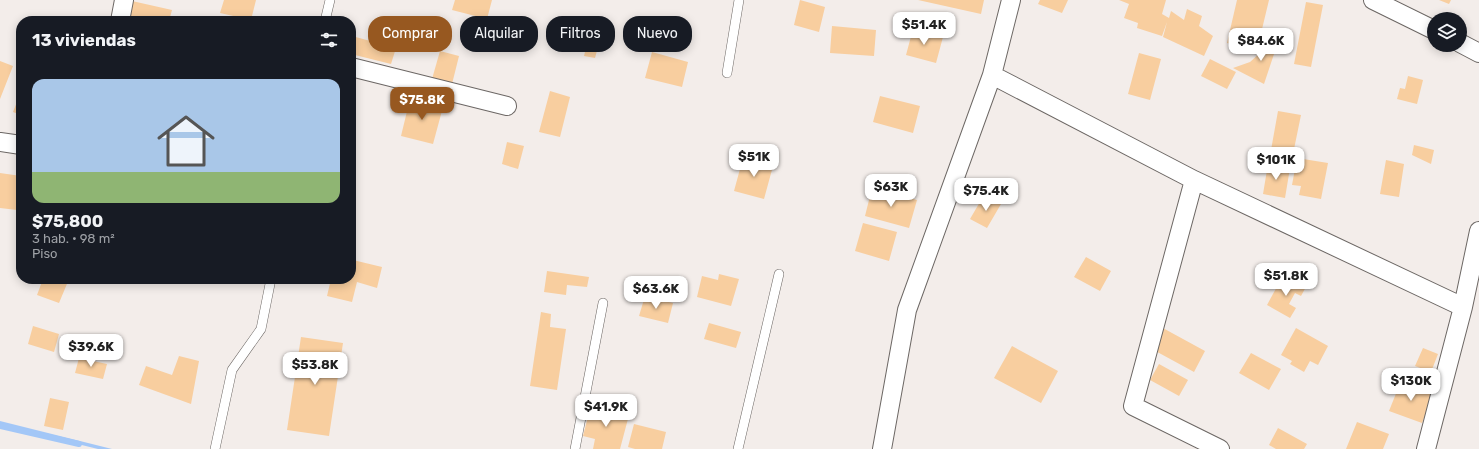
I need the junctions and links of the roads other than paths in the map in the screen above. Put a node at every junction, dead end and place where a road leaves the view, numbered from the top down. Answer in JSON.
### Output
{"nodes":[{"id":1,"x":124,"y":0,"type":"edge"},
{"id":2,"x":330,"y":0,"type":"edge"},
{"id":3,"x":739,"y":0,"type":"edge"},
{"id":4,"x":1010,"y":0,"type":"edge"},
{"id":5,"x":1373,"y":0,"type":"edge"},
{"id":6,"x":121,"y":16,"type":"edge"},
{"id":7,"x":326,"y":16,"type":"edge"},
{"id":8,"x":1427,"y":27,"type":"edge"},
{"id":9,"x":1467,"y":47,"type":"edge"},
{"id":10,"x":1479,"y":53,"type":"edge"},
{"id":11,"x":356,"y":68,"type":"edge"},
{"id":12,"x":728,"y":73,"type":"dead end"},
{"id":13,"x":992,"y":75,"type":"junction"},
{"id":14,"x":507,"y":106,"type":"dead end"},
{"id":15,"x":0,"y":142,"type":"edge"},
{"id":16,"x":16,"y":144,"type":"edge"},
{"id":17,"x":1194,"y":180,"type":"junction"},
{"id":18,"x":1479,"y":231,"type":"edge"},
{"id":19,"x":779,"y":274,"type":"dead end"},
{"id":20,"x":271,"y":284,"type":"edge"},
{"id":21,"x":603,"y":303,"type":"dead end"},
{"id":22,"x":1462,"y":307,"type":"junction"},
{"id":23,"x":215,"y":449,"type":"edge"},
{"id":24,"x":575,"y":449,"type":"edge"},
{"id":25,"x":738,"y":449,"type":"edge"},
{"id":26,"x":882,"y":449,"type":"edge"},
{"id":27,"x":1220,"y":449,"type":"edge"},
{"id":28,"x":1426,"y":449,"type":"edge"}],
"edges":[{"from":1,"to":6,"type":"street"},
{"from":2,"to":7,"type":"lane"},
{"from":3,"to":12,"type":"lane"},
{"from":4,"to":13,"type":"street"},
{"from":5,"to":8,"type":"street"},
{"from":9,"to":10,"type":"street"},
{"from":11,"to":14,"type":"street"},
{"from":13,"to":17,"type":"street"},
{"from":13,"to":26,"type":"street"},
{"from":15,"to":16,"type":"street"},
{"from":17,"to":22,"type":"street"},
{"from":17,"to":27,"type":"street"},
{"from":18,"to":22,"type":"street"},
{"from":19,"to":25,"type":"lane"},
{"from":20,"to":23,"type":"lane"},
{"from":21,"to":24,"type":"lane"},
{"from":22,"to":28,"type":"street"}]}
